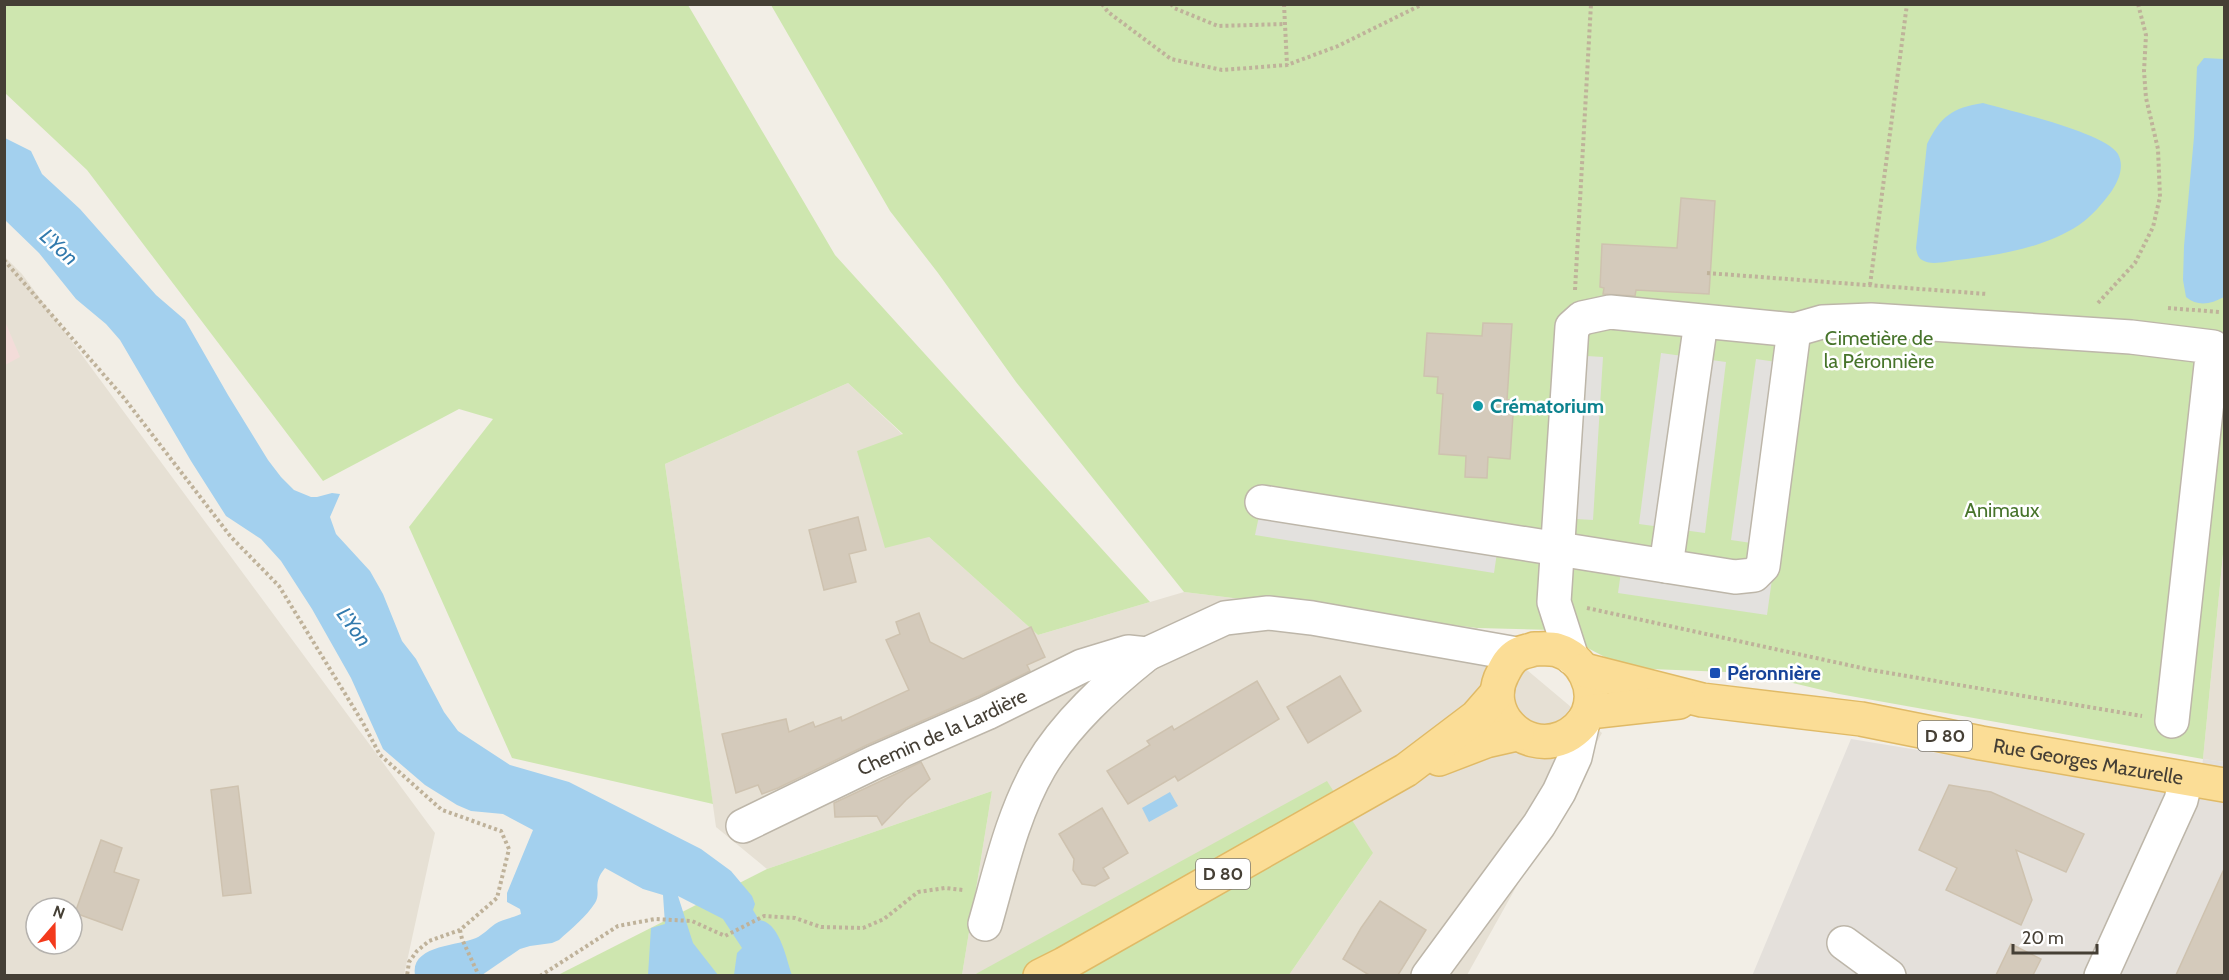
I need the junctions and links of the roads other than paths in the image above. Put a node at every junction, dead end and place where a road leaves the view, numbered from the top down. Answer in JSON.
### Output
{"nodes":[{"id":1,"x":1701,"y":321,"type":"junction"},
{"id":2,"x":1794,"y":330,"type":"junction"},
{"id":3,"x":1262,"y":502,"type":"dead end"},
{"id":4,"x":1557,"y":548,"type":"junction"},
{"id":5,"x":1666,"y":566,"type":"junction"},
{"id":6,"x":1554,"y":602,"type":"junction"},
{"id":7,"x":1456,"y":644,"type":"junction"},
{"id":8,"x":1526,"y":652,"type":"junction"},
{"id":9,"x":1147,"y":654,"type":"junction"},
{"id":10,"x":1578,"y":664,"type":"junction"},
{"id":11,"x":1498,"y":687,"type":"junction"},
{"id":12,"x":1702,"y":700,"type":"junction"},
{"id":13,"x":1586,"y":717,"type":"junction"},
{"id":14,"x":2172,"y":721,"type":"road end"},
{"id":15,"x":1526,"y":738,"type":"junction"},
{"id":16,"x":1406,"y":770,"type":"junction"},
{"id":17,"x":2187,"y":779,"type":"junction"},
{"id":18,"x":2224,"y":785,"type":"edge"},
{"id":19,"x":1558,"y":792,"type":"junction"},
{"id":20,"x":743,"y":826,"type":"dead end"},
{"id":21,"x":989,"y":910,"type":"road end"},
{"id":22,"x":1844,"y":944,"type":"dead end"},
{"id":23,"x":1040,"y":975,"type":"edge"},
{"id":24,"x":1428,"y":975,"type":"edge"},
{"id":25,"x":1889,"y":975,"type":"edge"},
{"id":26,"x":2101,"y":975,"type":"edge"}],
"edges":[{"from":1,"to":2,"type":"street"},
{"from":1,"to":4,"type":"street"},
{"from":1,"to":5,"type":"street"},
{"from":2,"to":5,"type":"street"},
{"from":2,"to":14,"type":"street"},
{"from":3,"to":4,"type":"street"},
{"from":4,"to":5,"type":"street"},
{"from":4,"to":6,"type":"street"},
{"from":6,"to":8,"type":"street"},
{"from":6,"to":10,"type":"street"},
{"from":7,"to":8,"type":"street","name":"Chemin de la Lardière"},
{"from":7,"to":9,"type":"street","name":"Chemin de la Lardière"},
{"from":7,"to":11,"type":"street","name":"Chemin de la Lardière"},
{"from":8,"to":10,"type":"main road"},
{"from":8,"to":11,"type":"main road"},
{"from":9,"to":20,"type":"street","name":"Chemin de la Lardière"},
{"from":9,"to":21,"type":"street","name":"Chemin de la Lardière"},
{"from":10,"to":12,"type":"main road","number":"D 80"},
{"from":10,"to":13,"type":"main road"},
{"from":11,"to":15,"type":"main road"},
{"from":11,"to":16,"type":"main road","number":"D 80"},
{"from":12,"to":13,"type":"main road","number":"D 80"},
{"from":12,"to":17,"type":"main road","name":"Rue Georges Mazurelle","number":"D 80"},
{"from":13,"to":15,"type":"main road"},
{"from":13,"to":19,"type":"street"},
{"from":15,"to":16,"type":"main road","number":"D 80"},
{"from":15,"to":19,"type":"street"},
{"from":16,"to":23,"type":"main road","number":"D 80"},
{"from":17,"to":18,"type":"main road","name":"Rue Georges Mazurelle","number":"D 80"},
{"from":17,"to":26,"type":"street"},
{"from":19,"to":24,"type":"street"},
{"from":22,"to":25,"type":"street"}]}
